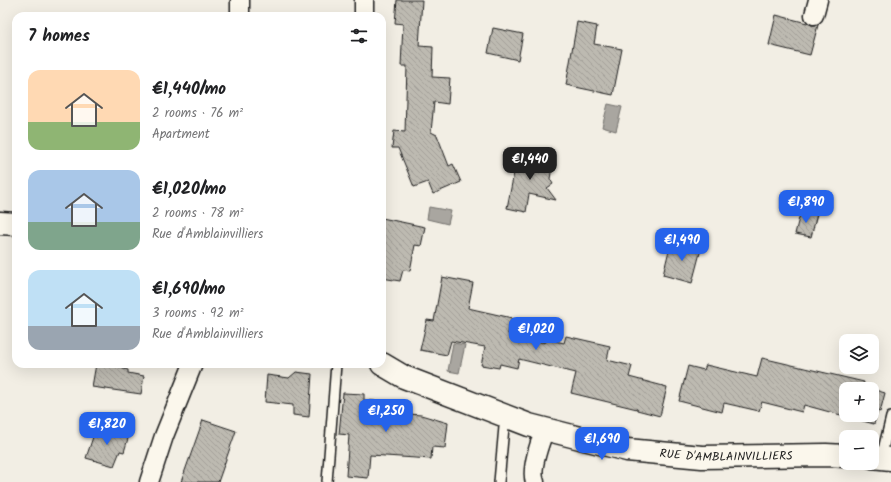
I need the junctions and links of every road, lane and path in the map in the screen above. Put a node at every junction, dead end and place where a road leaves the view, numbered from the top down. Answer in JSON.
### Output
{"nodes":[{"id":1,"x":240,"y":0,"type":"edge"},
{"id":2,"x":364,"y":0,"type":"edge"},
{"id":3,"x":240,"y":12,"type":"edge"},
{"id":4,"x":364,"y":12,"type":"edge"},
{"id":5,"x":0,"y":224,"type":"edge"},
{"id":6,"x":12,"y":224,"type":"edge"},
{"id":7,"x":386,"y":366,"type":"edge"},
{"id":8,"x":191,"y":368,"type":"edge"},
{"id":9,"x":336,"y":368,"type":"edge"},
{"id":10,"x":505,"y":416,"type":"junction"},
{"id":11,"x":891,"y":417,"type":"edge"},
{"id":12,"x":545,"y":429,"type":"junction"},
{"id":13,"x":839,"y":455,"type":"edge"},
{"id":14,"x":881,"y":458,"type":"edge"},
{"id":15,"x":149,"y":482,"type":"edge"},
{"id":16,"x":327,"y":482,"type":"edge"},
{"id":17,"x":499,"y":482,"type":"edge"},
{"id":18,"x":535,"y":482,"type":"edge"}],
"edges":[{"from":1,"to":3,"type":"street"},
{"from":2,"to":4,"type":"street"},
{"from":5,"to":6,"type":"street"},
{"from":7,"to":10,"type":"street","name":"RUE D'AMBLAINVILLIERS"},
{"from":8,"to":15,"type":"street"},
{"from":9,"to":16,"type":"lane"},
{"from":10,"to":12,"type":"street","name":"RUE D'AMBLAINVILLIERS"},
{"from":10,"to":17,"type":"lane"},
{"from":11,"to":14,"type":"lane"},
{"from":12,"to":13,"type":"street","name":"RUE D'AMBLAINVILLIERS"},
{"from":12,"to":18,"type":"street"}]}
